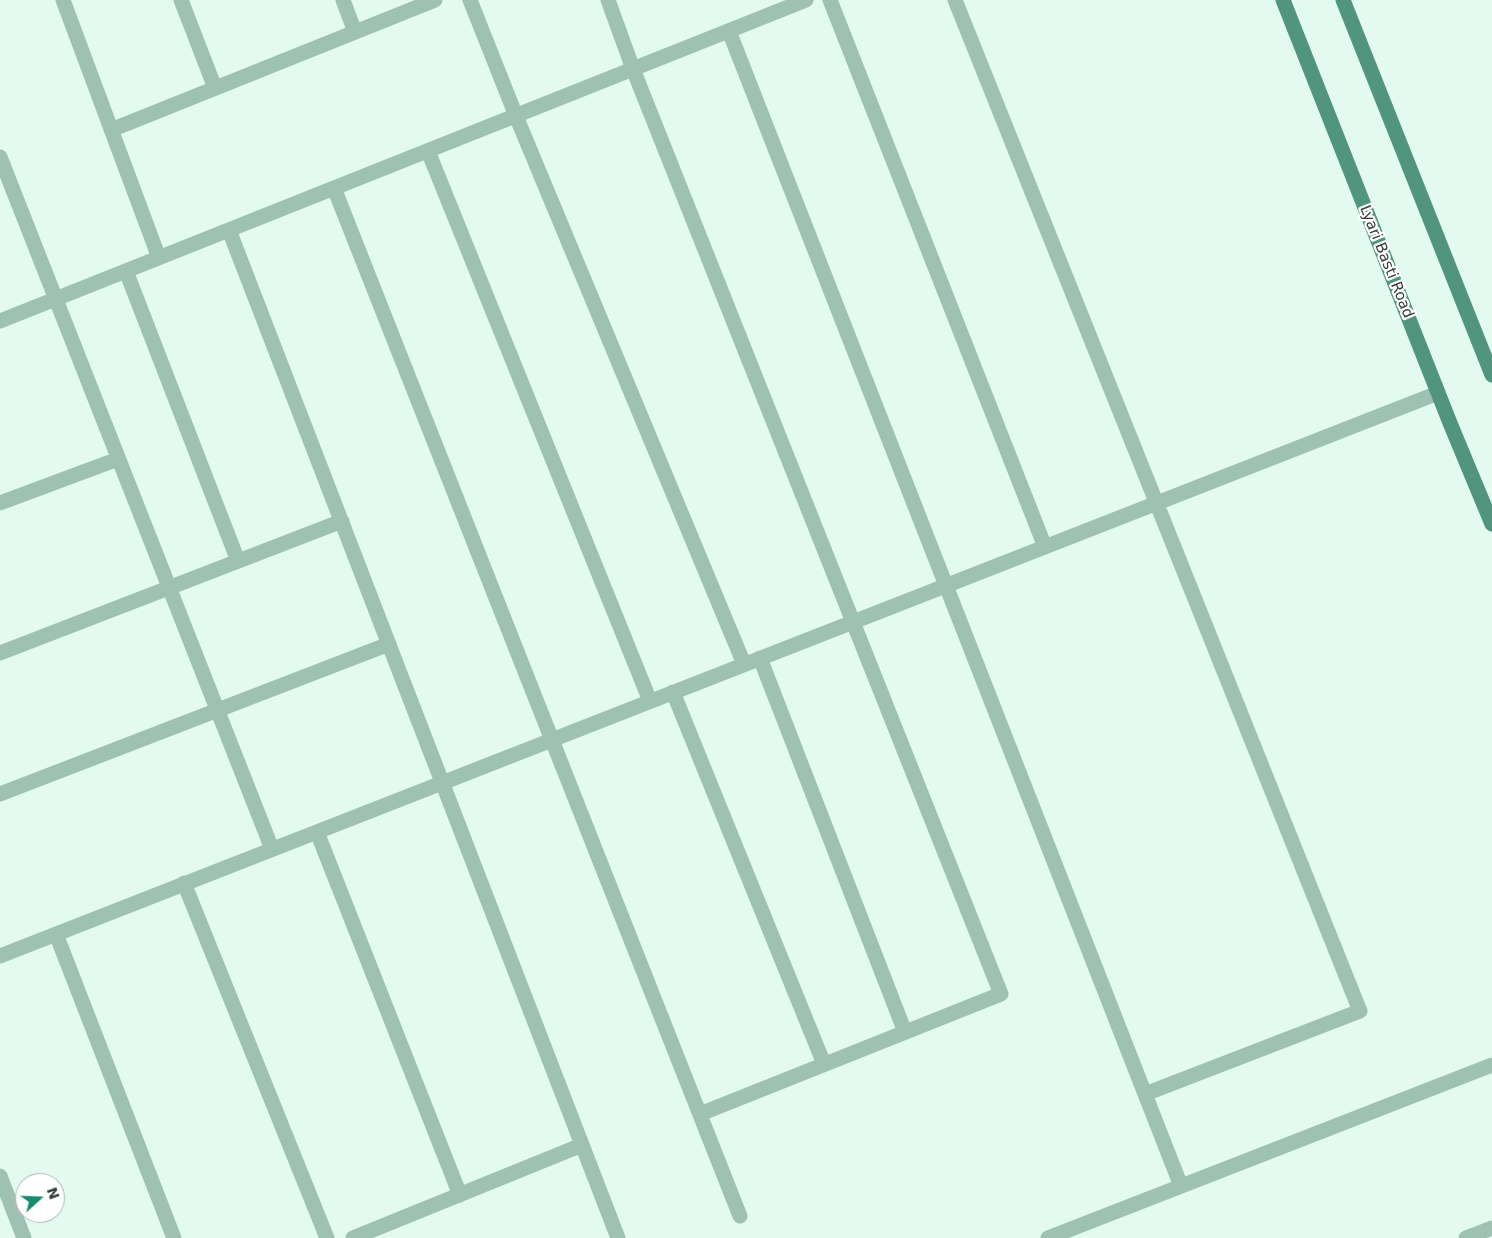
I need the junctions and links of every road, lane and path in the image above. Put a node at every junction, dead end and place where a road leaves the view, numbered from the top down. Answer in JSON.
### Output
{"nodes":[{"id":1,"x":63,"y":0,"type":"edge"},
{"id":2,"x":181,"y":0,"type":"edge"},
{"id":3,"x":343,"y":0,"type":"edge"},
{"id":4,"x":435,"y":0,"type":"edge"},
{"id":5,"x":470,"y":0,"type":"edge"},
{"id":6,"x":608,"y":0,"type":"edge"},
{"id":7,"x":806,"y":0,"type":"edge"},
{"id":8,"x":830,"y":0,"type":"edge"},
{"id":9,"x":954,"y":0,"type":"edge"},
{"id":10,"x":1283,"y":0,"type":"edge"},
{"id":11,"x":1343,"y":0,"type":"edge"},
{"id":12,"x":729,"y":31,"type":"junction"},
{"id":13,"x":356,"y":32,"type":"junction"},
{"id":14,"x":633,"y":69,"type":"junction"},
{"id":15,"x":215,"y":88,"type":"junction"},
{"id":16,"x":516,"y":116,"type":"junction"},
{"id":17,"x":111,"y":130,"type":"junction"},
{"id":18,"x":428,"y":151,"type":"junction"},
{"id":19,"x":0,"y":157,"type":"edge"},
{"id":20,"x":3,"y":174,"type":"edge"},
{"id":21,"x":334,"y":188,"type":"junction"},
{"id":22,"x":229,"y":230,"type":"junction"},
{"id":23,"x":159,"y":258,"type":"junction"},
{"id":24,"x":126,"y":271,"type":"junction"},
{"id":25,"x":55,"y":299,"type":"junction"},
{"id":26,"x":0,"y":321,"type":"edge"},
{"id":27,"x":1492,"y":375,"type":"edge"},
{"id":28,"x":1438,"y":393,"type":"junction"},
{"id":29,"x":118,"y":459,"type":"junction"},
{"id":30,"x":0,"y":503,"type":"edge"},
{"id":31,"x":1156,"y":503,"type":"junction"},
{"id":32,"x":342,"y":522,"type":"junction"},
{"id":33,"x":1492,"y":524,"type":"edge"},
{"id":34,"x":1044,"y":547,"type":"junction"},
{"id":35,"x":238,"y":561,"type":"junction"},
{"id":36,"x":946,"y":585,"type":"junction"},
{"id":37,"x":169,"y":588,"type":"junction"},
{"id":38,"x":853,"y":622,"type":"junction"},
{"id":39,"x":389,"y":644,"type":"junction"},
{"id":40,"x":0,"y":653,"type":"edge"},
{"id":41,"x":760,"y":658,"type":"junction"},
{"id":42,"x":744,"y":664,"type":"junction"},
{"id":43,"x":672,"y":692,"type":"junction"},
{"id":44,"x":650,"y":701,"type":"junction"},
{"id":45,"x":218,"y":710,"type":"junction"},
{"id":46,"x":551,"y":740,"type":"junction"},
{"id":47,"x":442,"y":782,"type":"junction"},
{"id":48,"x":0,"y":794,"type":"edge"},
{"id":49,"x":317,"y":832,"type":"junction"},
{"id":50,"x":272,"y":849,"type":"junction"},
{"id":51,"x":184,"y":884,"type":"junction"},
{"id":52,"x":56,"y":934,"type":"junction"},
{"id":53,"x":0,"y":956,"type":"edge"},
{"id":54,"x":905,"y":1032,"type":"junction"},
{"id":55,"x":824,"y":1064,"type":"junction"},
{"id":56,"x":1492,"y":1065,"type":"edge"},
{"id":57,"x":1145,"y":1094,"type":"junction"},
{"id":58,"x":700,"y":1114,"type":"junction"},
{"id":59,"x":582,"y":1145,"type":"junction"},
{"id":60,"x":0,"y":1176,"type":"edge"},
{"id":61,"x":1181,"y":1186,"type":"junction"},
{"id":62,"x":460,"y":1195,"type":"junction"},
{"id":63,"x":740,"y":1216,"type":"dead end"},
{"id":64,"x":1492,"y":1228,"type":"edge"},
{"id":65,"x":24,"y":1238,"type":"edge"},
{"id":66,"x":174,"y":1238,"type":"edge"},
{"id":67,"x":327,"y":1238,"type":"edge"},
{"id":68,"x":353,"y":1238,"type":"edge"},
{"id":69,"x":618,"y":1238,"type":"edge"},
{"id":70,"x":1048,"y":1238,"type":"edge"},
{"id":71,"x":1466,"y":1238,"type":"edge"}],
"edges":[{"from":1,"to":17,"type":"street"},
{"from":2,"to":15,"type":"street"},
{"from":3,"to":13,"type":"street"},
{"from":4,"to":13,"type":"street"},
{"from":5,"to":16,"type":"street"},
{"from":6,"to":14,"type":"street"},
{"from":7,"to":12,"type":"street"},
{"from":8,"to":34,"type":"street"},
{"from":9,"to":31,"type":"street"},
{"from":10,"to":28,"type":"main road","name":"Lyari Basti Road"},
{"from":11,"to":27,"type":"main road"},
{"from":12,"to":14,"type":"street"},
{"from":12,"to":36,"type":"street"},
{"from":13,"to":15,"type":"street"},
{"from":14,"to":16,"type":"street"},
{"from":14,"to":38,"type":"street"},
{"from":15,"to":17,"type":"street"},
{"from":16,"to":18,"type":"street"},
{"from":16,"to":42,"type":"street"},
{"from":17,"to":23,"type":"street"},
{"from":18,"to":21,"type":"street"},
{"from":18,"to":44,"type":"street"},
{"from":19,"to":20,"type":"street"},
{"from":20,"to":25,"type":"street"},
{"from":21,"to":22,"type":"street"},
{"from":21,"to":46,"type":"street"},
{"from":22,"to":23,"type":"street"},
{"from":22,"to":32,"type":"street"},
{"from":23,"to":24,"type":"street"},
{"from":24,"to":25,"type":"street"},
{"from":24,"to":35,"type":"street"},
{"from":25,"to":26,"type":"street"},
{"from":25,"to":29,"type":"street"},
{"from":28,"to":31,"type":"street"},
{"from":28,"to":33,"type":"main road","name":"Lyari Basti Road"},
{"from":29,"to":30,"type":"street"},
{"from":29,"to":37,"type":"street"},
{"from":31,"to":34,"type":"street"},
{"from":31,"to":57,"type":"street"},
{"from":32,"to":35,"type":"street"},
{"from":32,"to":39,"type":"street"},
{"from":34,"to":36,"type":"street"},
{"from":35,"to":37,"type":"street"},
{"from":36,"to":38,"type":"street"},
{"from":36,"to":57,"type":"street"},
{"from":37,"to":40,"type":"street"},
{"from":37,"to":45,"type":"street"},
{"from":38,"to":41,"type":"street"},
{"from":38,"to":54,"type":"street"},
{"from":39,"to":45,"type":"street"},
{"from":39,"to":47,"type":"street"},
{"from":41,"to":42,"type":"street"},
{"from":41,"to":54,"type":"street"},
{"from":42,"to":43,"type":"street"},
{"from":43,"to":44,"type":"street"},
{"from":43,"to":55,"type":"street"},
{"from":44,"to":46,"type":"street"},
{"from":45,"to":48,"type":"street"},
{"from":45,"to":50,"type":"street"},
{"from":46,"to":47,"type":"street"},
{"from":46,"to":58,"type":"street"},
{"from":47,"to":49,"type":"street"},
{"from":47,"to":59,"type":"street"},
{"from":49,"to":50,"type":"street"},
{"from":49,"to":62,"type":"street"},
{"from":50,"to":51,"type":"street"},
{"from":51,"to":52,"type":"street"},
{"from":51,"to":67,"type":"street"},
{"from":52,"to":53,"type":"street"},
{"from":52,"to":66,"type":"street"},
{"from":54,"to":55,"type":"street"},
{"from":55,"to":58,"type":"street"},
{"from":56,"to":61,"type":"street"},
{"from":57,"to":61,"type":"street"},
{"from":58,"to":63,"type":"street"},
{"from":59,"to":62,"type":"street"},
{"from":59,"to":69,"type":"street"},
{"from":60,"to":65,"type":"street"},
{"from":61,"to":70,"type":"street"},
{"from":62,"to":68,"type":"street"},
{"from":64,"to":71,"type":"street"}]}
